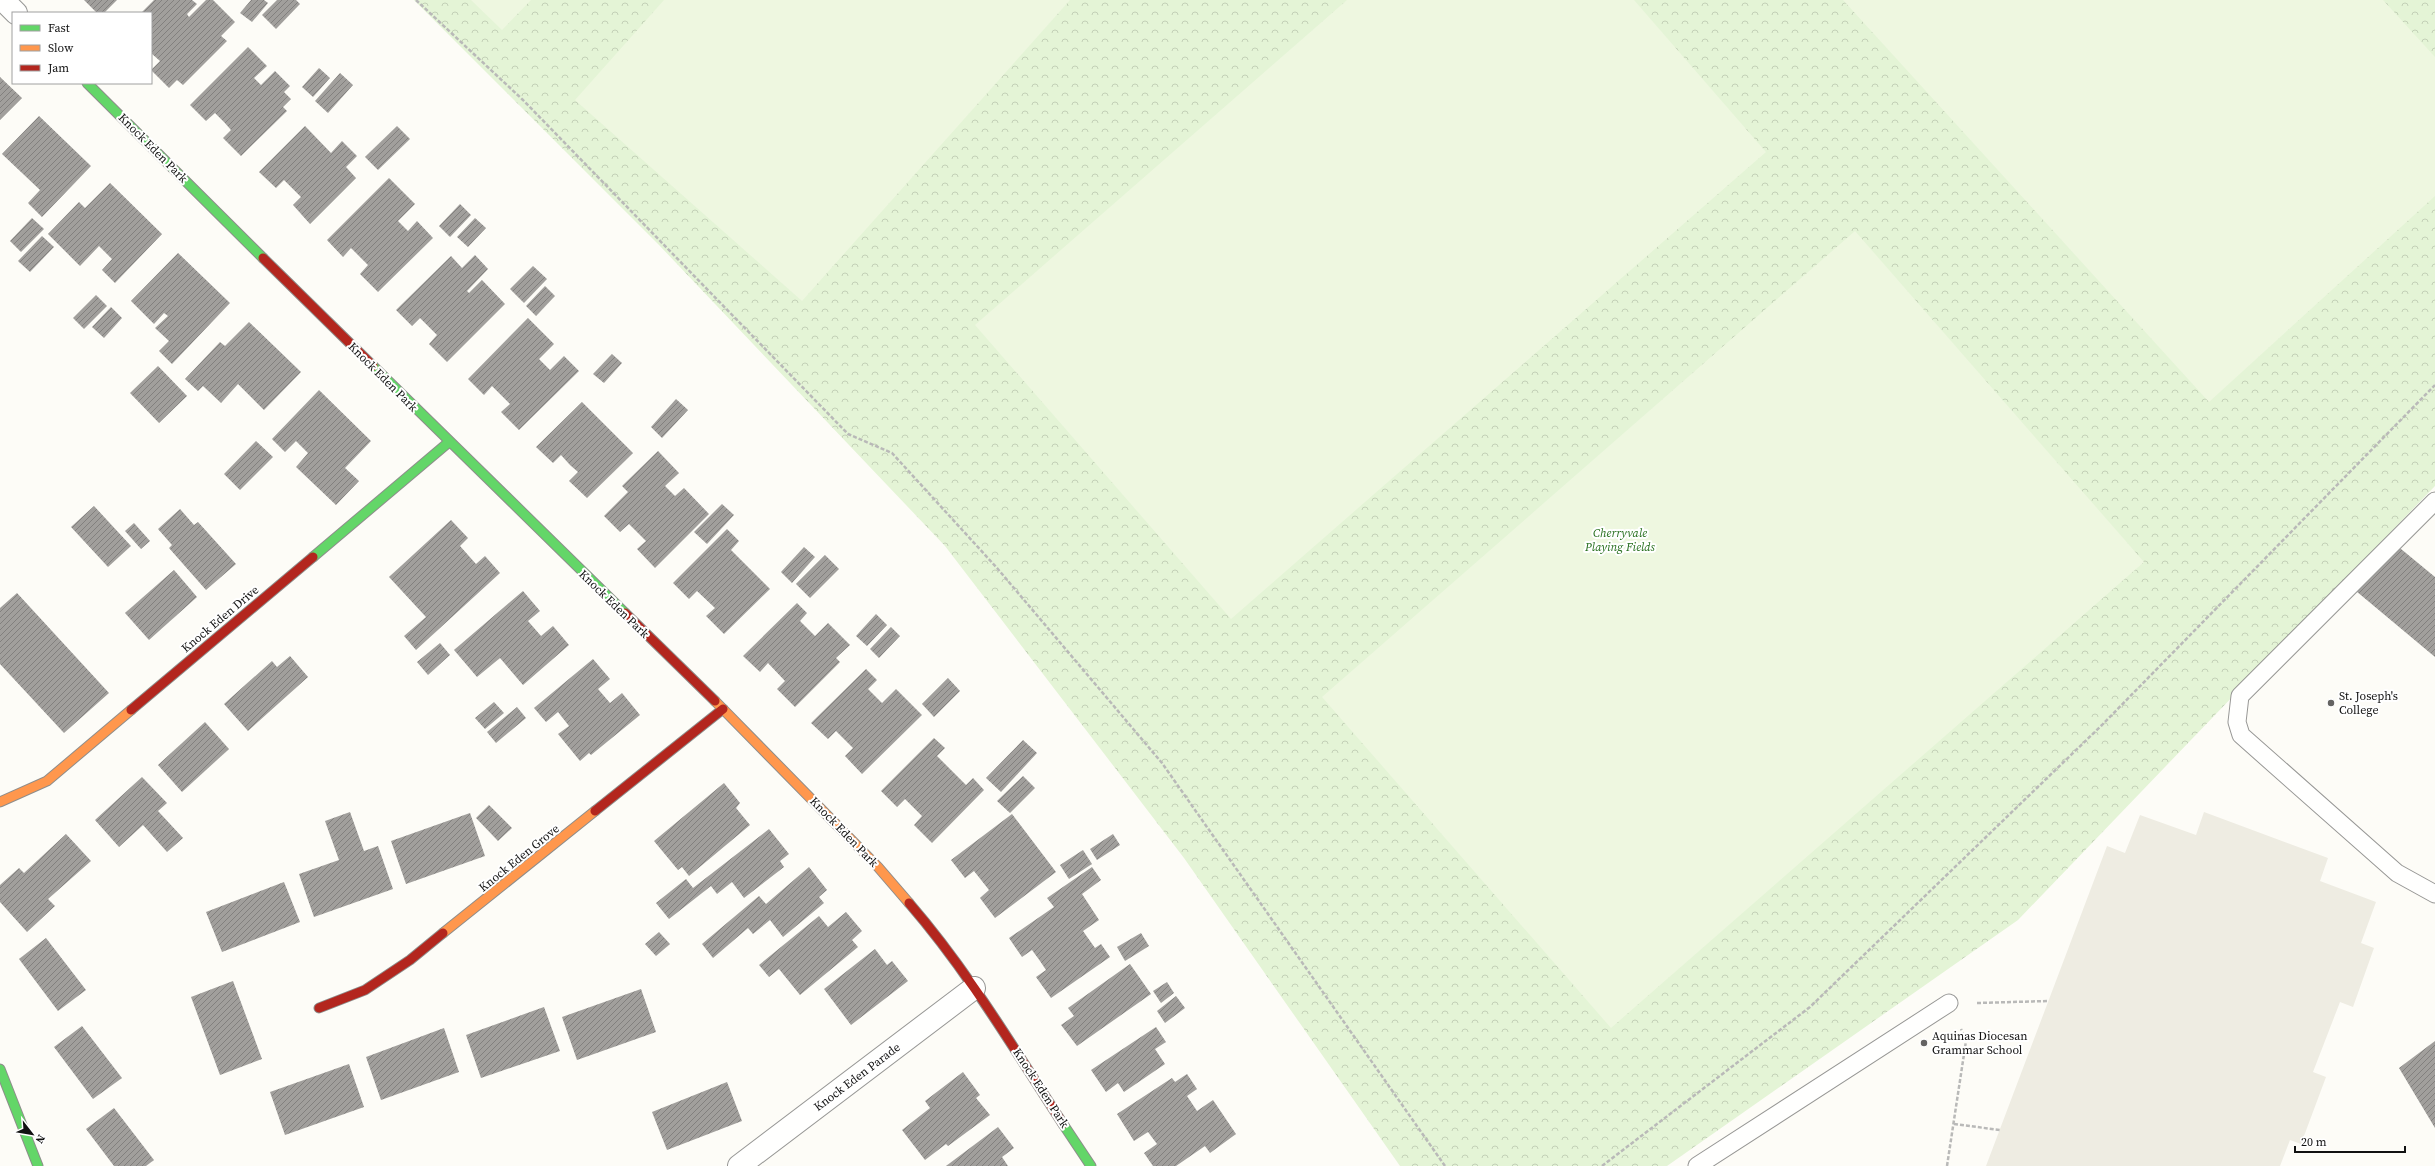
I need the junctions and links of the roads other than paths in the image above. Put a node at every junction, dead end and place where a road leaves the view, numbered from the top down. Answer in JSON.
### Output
{"nodes":[{"id":1,"x":3,"y":0,"type":"edge"},
{"id":2,"x":15,"y":12,"type":"edge"},
{"id":3,"x":88,"y":84,"type":"edge"},
{"id":4,"x":449,"y":442,"type":"junction"},
{"id":5,"x":2435,"y":501,"type":"edge"},
{"id":6,"x":722,"y":709,"type":"junction"},
{"id":7,"x":0,"y":802,"type":"edge"},
{"id":8,"x":2435,"y":894,"type":"edge"},
{"id":9,"x":974,"y":988,"type":"junction"},
{"id":10,"x":1949,"y":1003,"type":"road end"},
{"id":11,"x":319,"y":1008,"type":"dead end"},
{"id":12,"x":0,"y":1069,"type":"edge"},
{"id":13,"x":38,"y":1166,"type":"edge"},
{"id":14,"x":739,"y":1166,"type":"edge"},
{"id":15,"x":1091,"y":1166,"type":"edge"},
{"id":16,"x":1697,"y":1166,"type":"edge"}],
"edges":[{"from":1,"to":2,"type":"street"},
{"from":3,"to":4,"type":"street","name":"Knock Eden Park"},
{"from":4,"to":6,"type":"street","name":"Knock Eden Park"},
{"from":4,"to":7,"type":"street","name":"Knock Eden Drive"},
{"from":5,"to":8,"type":"lane"},
{"from":6,"to":9,"type":"street","name":"Knock Eden Park"},
{"from":6,"to":11,"type":"street","name":"Knock Eden Grove"},
{"from":9,"to":14,"type":"street","name":"Knock Eden Parade"},
{"from":9,"to":15,"type":"street","name":"Knock Eden Park"},
{"from":10,"to":16,"type":"lane"},
{"from":12,"to":13,"type":"street"}]}
